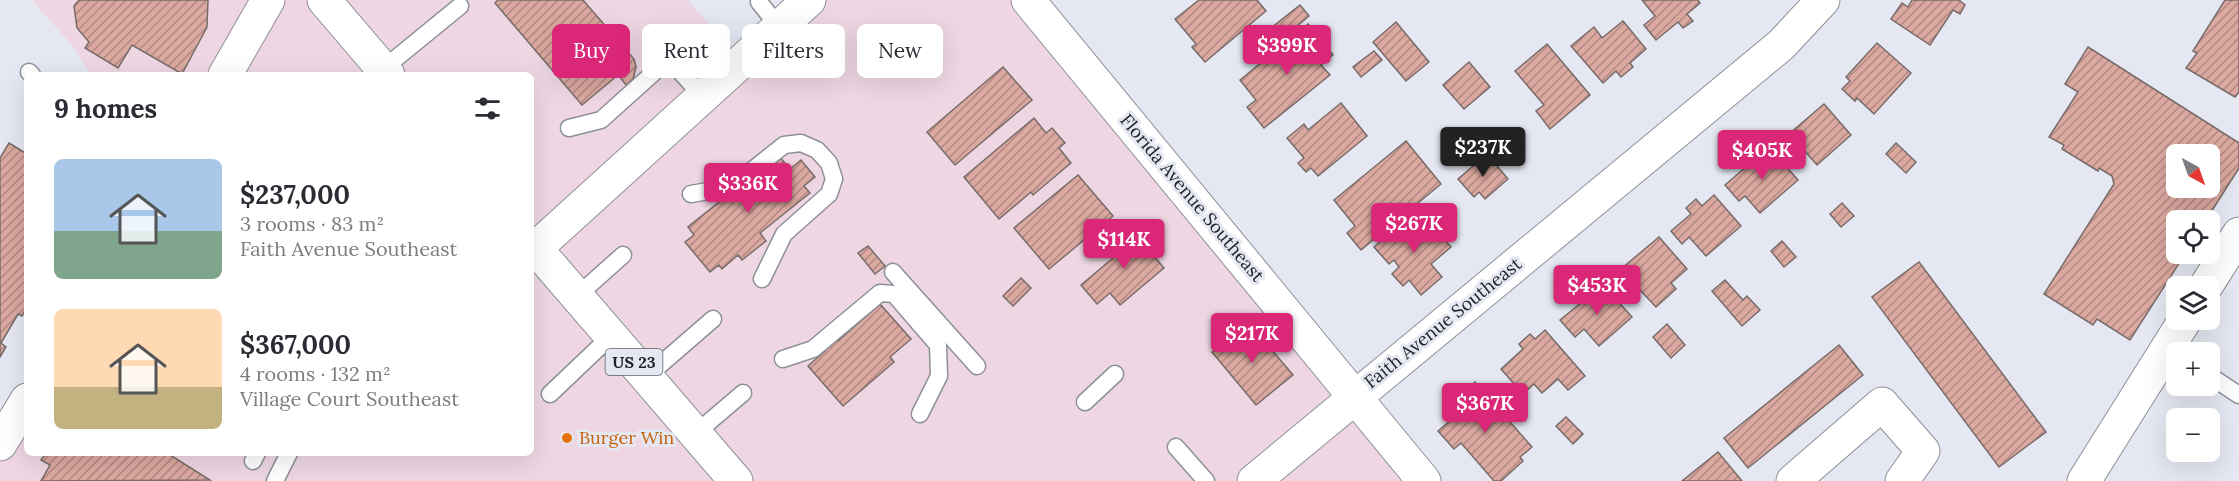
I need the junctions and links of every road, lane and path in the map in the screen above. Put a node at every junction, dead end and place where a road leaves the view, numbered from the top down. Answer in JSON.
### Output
{"nodes":[{"id":1,"x":268,"y":0,"type":"edge"},
{"id":2,"x":324,"y":0,"type":"edge"},
{"id":3,"x":809,"y":0,"type":"edge"},
{"id":4,"x":1028,"y":0,"type":"edge"},
{"id":5,"x":1823,"y":0,"type":"edge"},
{"id":6,"x":460,"y":6,"type":"dead end"},
{"id":7,"x":227,"y":72,"type":"edge"},
{"id":8,"x":385,"y":72,"type":"edge"},
{"id":9,"x":702,"y":96,"type":"junction"},
{"id":10,"x":569,"y":128,"type":"dead end"},
{"id":11,"x":691,"y":194,"type":"dead end"},
{"id":12,"x":2239,"y":234,"type":"edge"},
{"id":13,"x":534,"y":245,"type":"edge"},
{"id":14,"x":534,"y":247,"type":"edge"},
{"id":15,"x":623,"y":255,"type":"dead end"},
{"id":16,"x":893,"y":272,"type":"dead end"},
{"id":17,"x":2212,"y":276,"type":"edge"},
{"id":18,"x":762,"y":279,"type":"dead end"},
{"id":19,"x":577,"y":296,"type":"junction"},
{"id":20,"x":713,"y":319,"type":"dead end"},
{"id":21,"x":611,"y":336,"type":"junction"},
{"id":22,"x":783,"y":359,"type":"dead end"},
{"id":23,"x":2166,"y":361,"type":"edge"},
{"id":24,"x":977,"y":366,"type":"dead end"},
{"id":25,"x":1115,"y":374,"type":"dead end"},
{"id":26,"x":646,"y":377,"type":"junction"},
{"id":27,"x":2220,"y":383,"type":"edge"},
{"id":28,"x":743,"y":393,"type":"dead end"},
{"id":29,"x":550,"y":394,"type":"dead end"},
{"id":30,"x":2239,"y":395,"type":"edge"},
{"id":31,"x":1355,"y":396,"type":"junction"},
{"id":32,"x":1085,"y":402,"type":"dead end"},
{"id":33,"x":24,"y":405,"type":"edge"},
{"id":34,"x":920,"y":414,"type":"dead end"},
{"id":35,"x":696,"y":433,"type":"junction"},
{"id":36,"x":0,"y":444,"type":"edge"},
{"id":37,"x":1176,"y":447,"type":"dead end"},
{"id":38,"x":288,"y":456,"type":"edge"},
{"id":39,"x":275,"y":481,"type":"edge"},
{"id":40,"x":736,"y":481,"type":"edge"},
{"id":41,"x":1206,"y":481,"type":"edge"},
{"id":42,"x":1254,"y":481,"type":"edge"},
{"id":43,"x":1424,"y":481,"type":"edge"},
{"id":44,"x":1793,"y":481,"type":"edge"},
{"id":45,"x":1902,"y":481,"type":"edge"},
{"id":46,"x":2084,"y":481,"type":"edge"}],
"edges":[{"from":1,"to":7,"type":"main road"},
{"from":2,"to":8,"type":"main road"},
{"from":3,"to":9,"type":"main road"},
{"from":4,"to":31,"type":"main road","name":"Florida Avenue Southeast"},
{"from":5,"to":31,"type":"main road","name":"Faith Avenue Southeast"},
{"from":6,"to":8,"type":"lane"},
{"from":9,"to":10,"type":"lane"},
{"from":9,"to":13,"type":"main road"},
{"from":11,"to":18,"type":"lane"},
{"from":12,"to":17,"type":"main road"},
{"from":14,"to":19,"type":"main road","number":"US 23"},
{"from":15,"to":19,"type":"lane"},
{"from":16,"to":24,"type":"lane"},
{"from":19,"to":21,"type":"main road","number":"US 23"},
{"from":20,"to":26,"type":"lane"},
{"from":21,"to":26,"type":"main road","number":"US 23"},
{"from":21,"to":29,"type":"lane"},
{"from":22,"to":34,"type":"lane"},
{"from":23,"to":46,"type":"main road"},
{"from":25,"to":32,"type":"lane"},
{"from":26,"to":35,"type":"main road","number":"US 23"},
{"from":27,"to":30,"type":"lane"},
{"from":28,"to":35,"type":"lane"},
{"from":31,"to":42,"type":"main road","name":"Faith Avenue Southeast"},
{"from":31,"to":43,"type":"main road","name":"Florida Avenue Southeast"},
{"from":33,"to":36,"type":"main road"},
{"from":35,"to":40,"type":"main road","number":"US 23"},
{"from":37,"to":41,"type":"lane"},
{"from":38,"to":39,"type":"lane"},
{"from":44,"to":45,"type":"main road"}]}
